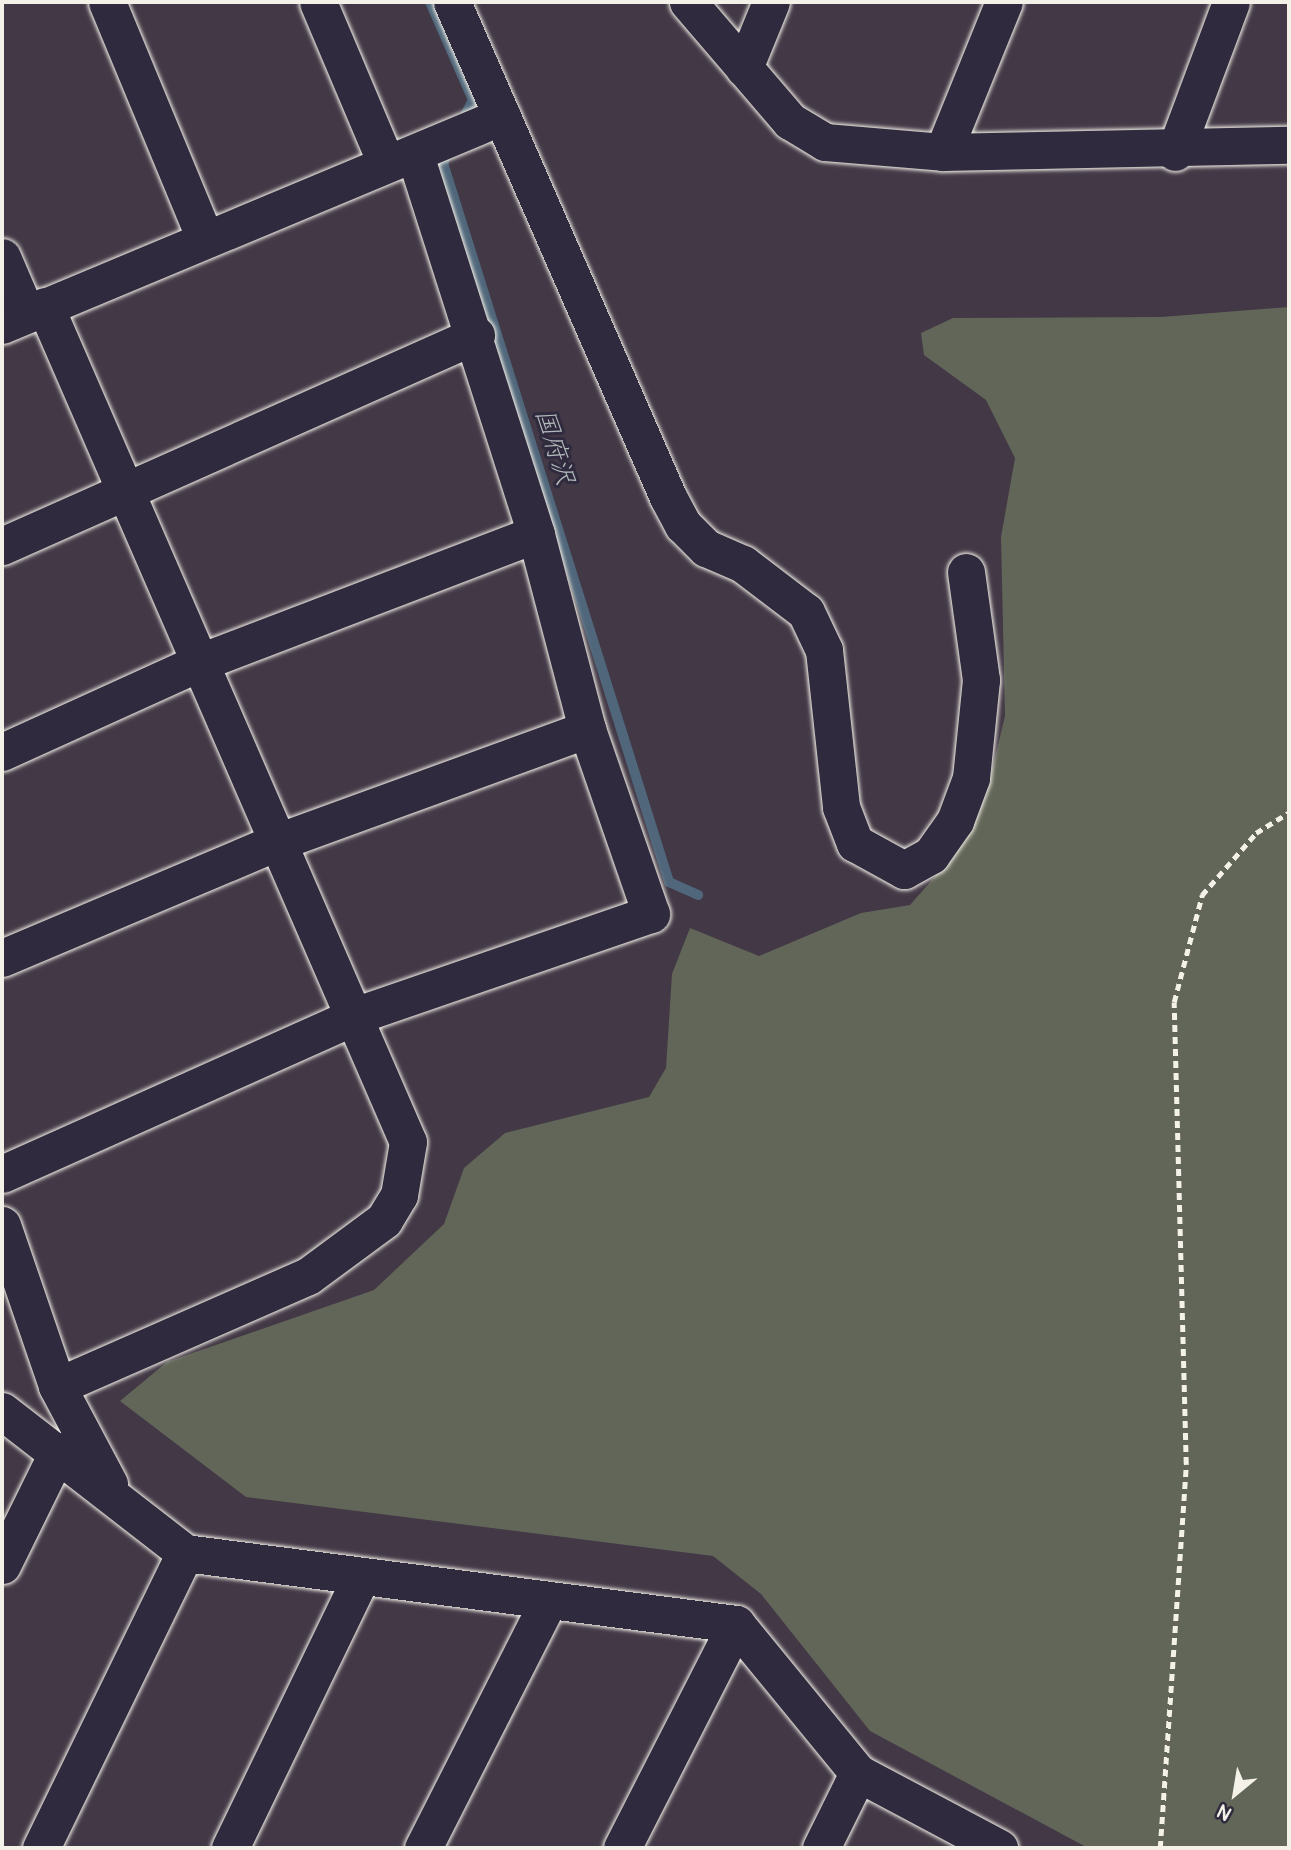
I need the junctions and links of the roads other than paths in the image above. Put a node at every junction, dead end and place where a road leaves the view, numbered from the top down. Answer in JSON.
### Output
{"nodes":[{"id":1,"x":107,"y":2,"type":"edge"},
{"id":2,"x":318,"y":2,"type":"edge"},
{"id":3,"x":452,"y":2,"type":"edge"},
{"id":4,"x":688,"y":2,"type":"edge"},
{"id":5,"x":771,"y":2,"type":"edge"},
{"id":6,"x":1004,"y":2,"type":"edge"},
{"id":7,"x":1231,"y":2,"type":"edge"},
{"id":8,"x":744,"y":68,"type":"junction"},
{"id":9,"x":502,"y":116,"type":"junction"},
{"id":10,"x":1289,"y":145,"type":"edge"},
{"id":11,"x":943,"y":152,"type":"junction"},
{"id":12,"x":1175,"y":152,"type":"junction"},
{"id":13,"x":400,"y":158,"type":"junction"},
{"id":14,"x":205,"y":239,"type":"junction"},
{"id":15,"x":2,"y":257,"type":"edge"},
{"id":16,"x":24,"y":315,"type":"edge"},
{"id":17,"x":476,"y":335,"type":"junction"},
{"id":18,"x":125,"y":493,"type":"junction"},
{"id":19,"x":536,"y":534,"type":"junction"},
{"id":20,"x":2,"y":546,"type":"edge"},
{"id":21,"x":966,"y":572,"type":"dead end"},
{"id":22,"x":203,"y":660,"type":"junction"},
{"id":23,"x":587,"y":729,"type":"junction"},
{"id":24,"x":2,"y":752,"type":"edge"},
{"id":25,"x":276,"y":842,"type":"junction"},
{"id":26,"x":2,"y":958,"type":"edge"},
{"id":27,"x":357,"y":1016,"type":"junction"},
{"id":28,"x":2,"y":1174,"type":"edge"},
{"id":29,"x":2,"y":1225,"type":"edge"},
{"id":30,"x":57,"y":1386,"type":"junction"},
{"id":31,"x":2,"y":1412,"type":"edge"},
{"id":32,"x":58,"y":1451,"type":"junction"},
{"id":33,"x":112,"y":1491,"type":"junction"},
{"id":34,"x":185,"y":1553,"type":"junction"},
{"id":35,"x":2,"y":1565,"type":"edge"},
{"id":36,"x":360,"y":1579,"type":"junction"},
{"id":37,"x":549,"y":1600,"type":"junction"},
{"id":38,"x":736,"y":1624,"type":"junction"},
{"id":39,"x":858,"y":1773,"type":"junction"},
{"id":40,"x":41,"y":1848,"type":"edge"},
{"id":41,"x":230,"y":1848,"type":"edge"},
{"id":42,"x":423,"y":1848,"type":"edge"},
{"id":43,"x":622,"y":1848,"type":"edge"},
{"id":44,"x":821,"y":1848,"type":"edge"},
{"id":45,"x":999,"y":1848,"type":"edge"}],
"edges":[{"from":1,"to":14,"type":"street"},
{"from":2,"to":13,"type":"street"},
{"from":3,"to":9,"type":"street"},
{"from":4,"to":8,"type":"street"},
{"from":5,"to":8,"type":"street"},
{"from":6,"to":11,"type":"street"},
{"from":7,"to":12,"type":"street"},
{"from":8,"to":11,"type":"street"},
{"from":9,"to":13,"type":"street"},
{"from":9,"to":21,"type":"street"},
{"from":10,"to":12,"type":"street"},
{"from":11,"to":12,"type":"street"},
{"from":13,"to":14,"type":"street"},
{"from":13,"to":17,"type":"street"},
{"from":14,"to":16,"type":"street"},
{"from":15,"to":16,"type":"street"},
{"from":16,"to":18,"type":"street"},
{"from":17,"to":18,"type":"street"},
{"from":17,"to":19,"type":"street"},
{"from":18,"to":20,"type":"street"},
{"from":18,"to":22,"type":"street"},
{"from":19,"to":22,"type":"street"},
{"from":19,"to":23,"type":"street"},
{"from":22,"to":24,"type":"street"},
{"from":22,"to":25,"type":"street"},
{"from":23,"to":25,"type":"street"},
{"from":23,"to":27,"type":"street"},
{"from":25,"to":26,"type":"street"},
{"from":25,"to":27,"type":"street"},
{"from":27,"to":28,"type":"street"},
{"from":27,"to":30,"type":"street"},
{"from":29,"to":30,"type":"street"},
{"from":30,"to":33,"type":"street"},
{"from":31,"to":32,"type":"street"},
{"from":32,"to":33,"type":"street"},
{"from":32,"to":35,"type":"street"},
{"from":33,"to":34,"type":"street"},
{"from":34,"to":36,"type":"street"},
{"from":34,"to":40,"type":"street"},
{"from":36,"to":37,"type":"street"},
{"from":36,"to":41,"type":"street"},
{"from":37,"to":38,"type":"street"},
{"from":37,"to":42,"type":"street"},
{"from":38,"to":39,"type":"street"},
{"from":38,"to":43,"type":"street"},
{"from":39,"to":44,"type":"street"},
{"from":39,"to":45,"type":"street"}]}
